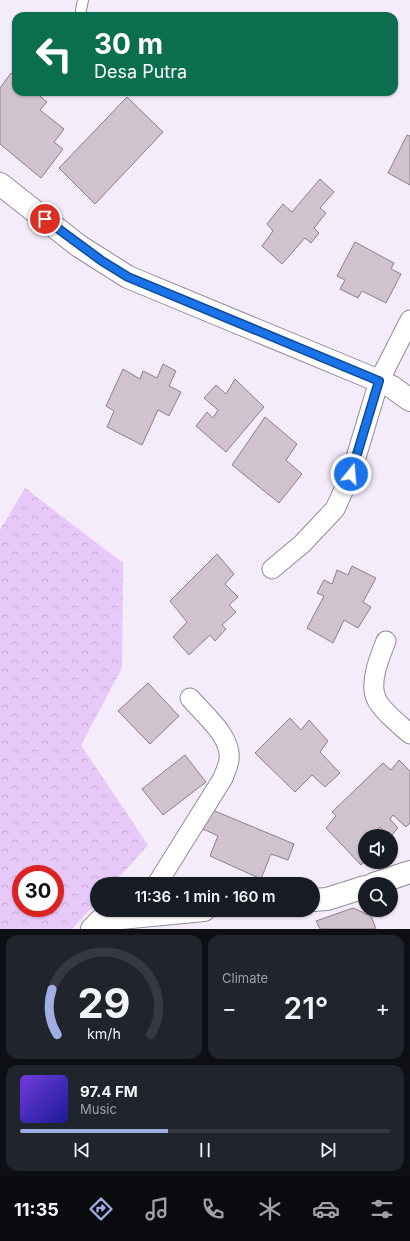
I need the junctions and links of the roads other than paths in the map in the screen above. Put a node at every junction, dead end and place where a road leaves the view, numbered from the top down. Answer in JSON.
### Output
{"nodes":[{"id":1,"x":0,"y":184,"type":"edge"},
{"id":2,"x":410,"y":320,"type":"edge"},
{"id":3,"x":379,"y":381,"type":"junction"},
{"id":4,"x":410,"y":400,"type":"edge"},
{"id":5,"x":272,"y":569,"type":"dead end"},
{"id":6,"x":386,"y":641,"type":"dead end"},
{"id":7,"x":190,"y":698,"type":"dead end"},
{"id":8,"x":410,"y":734,"type":"edge"},
{"id":9,"x":410,"y":872,"type":"edge"},
{"id":10,"x":161,"y":877,"type":"edge"},
{"id":11,"x":395,"y":877,"type":"edge"},
{"id":12,"x":358,"y":889,"type":"edge"},
{"id":13,"x":320,"y":900,"type":"edge"},
{"id":14,"x":117,"y":917,"type":"edge"},
{"id":15,"x":92,"y":929,"type":"edge"}],
"edges":[{"from":1,"to":3,"type":"street"},
{"from":2,"to":3,"type":"street"},
{"from":3,"to":4,"type":"street"},
{"from":3,"to":5,"type":"street"},
{"from":6,"to":8,"type":"street"},
{"from":7,"to":10,"type":"street"},
{"from":9,"to":11,"type":"street"},
{"from":12,"to":13,"type":"street"},
{"from":14,"to":15,"type":"street"}]}
